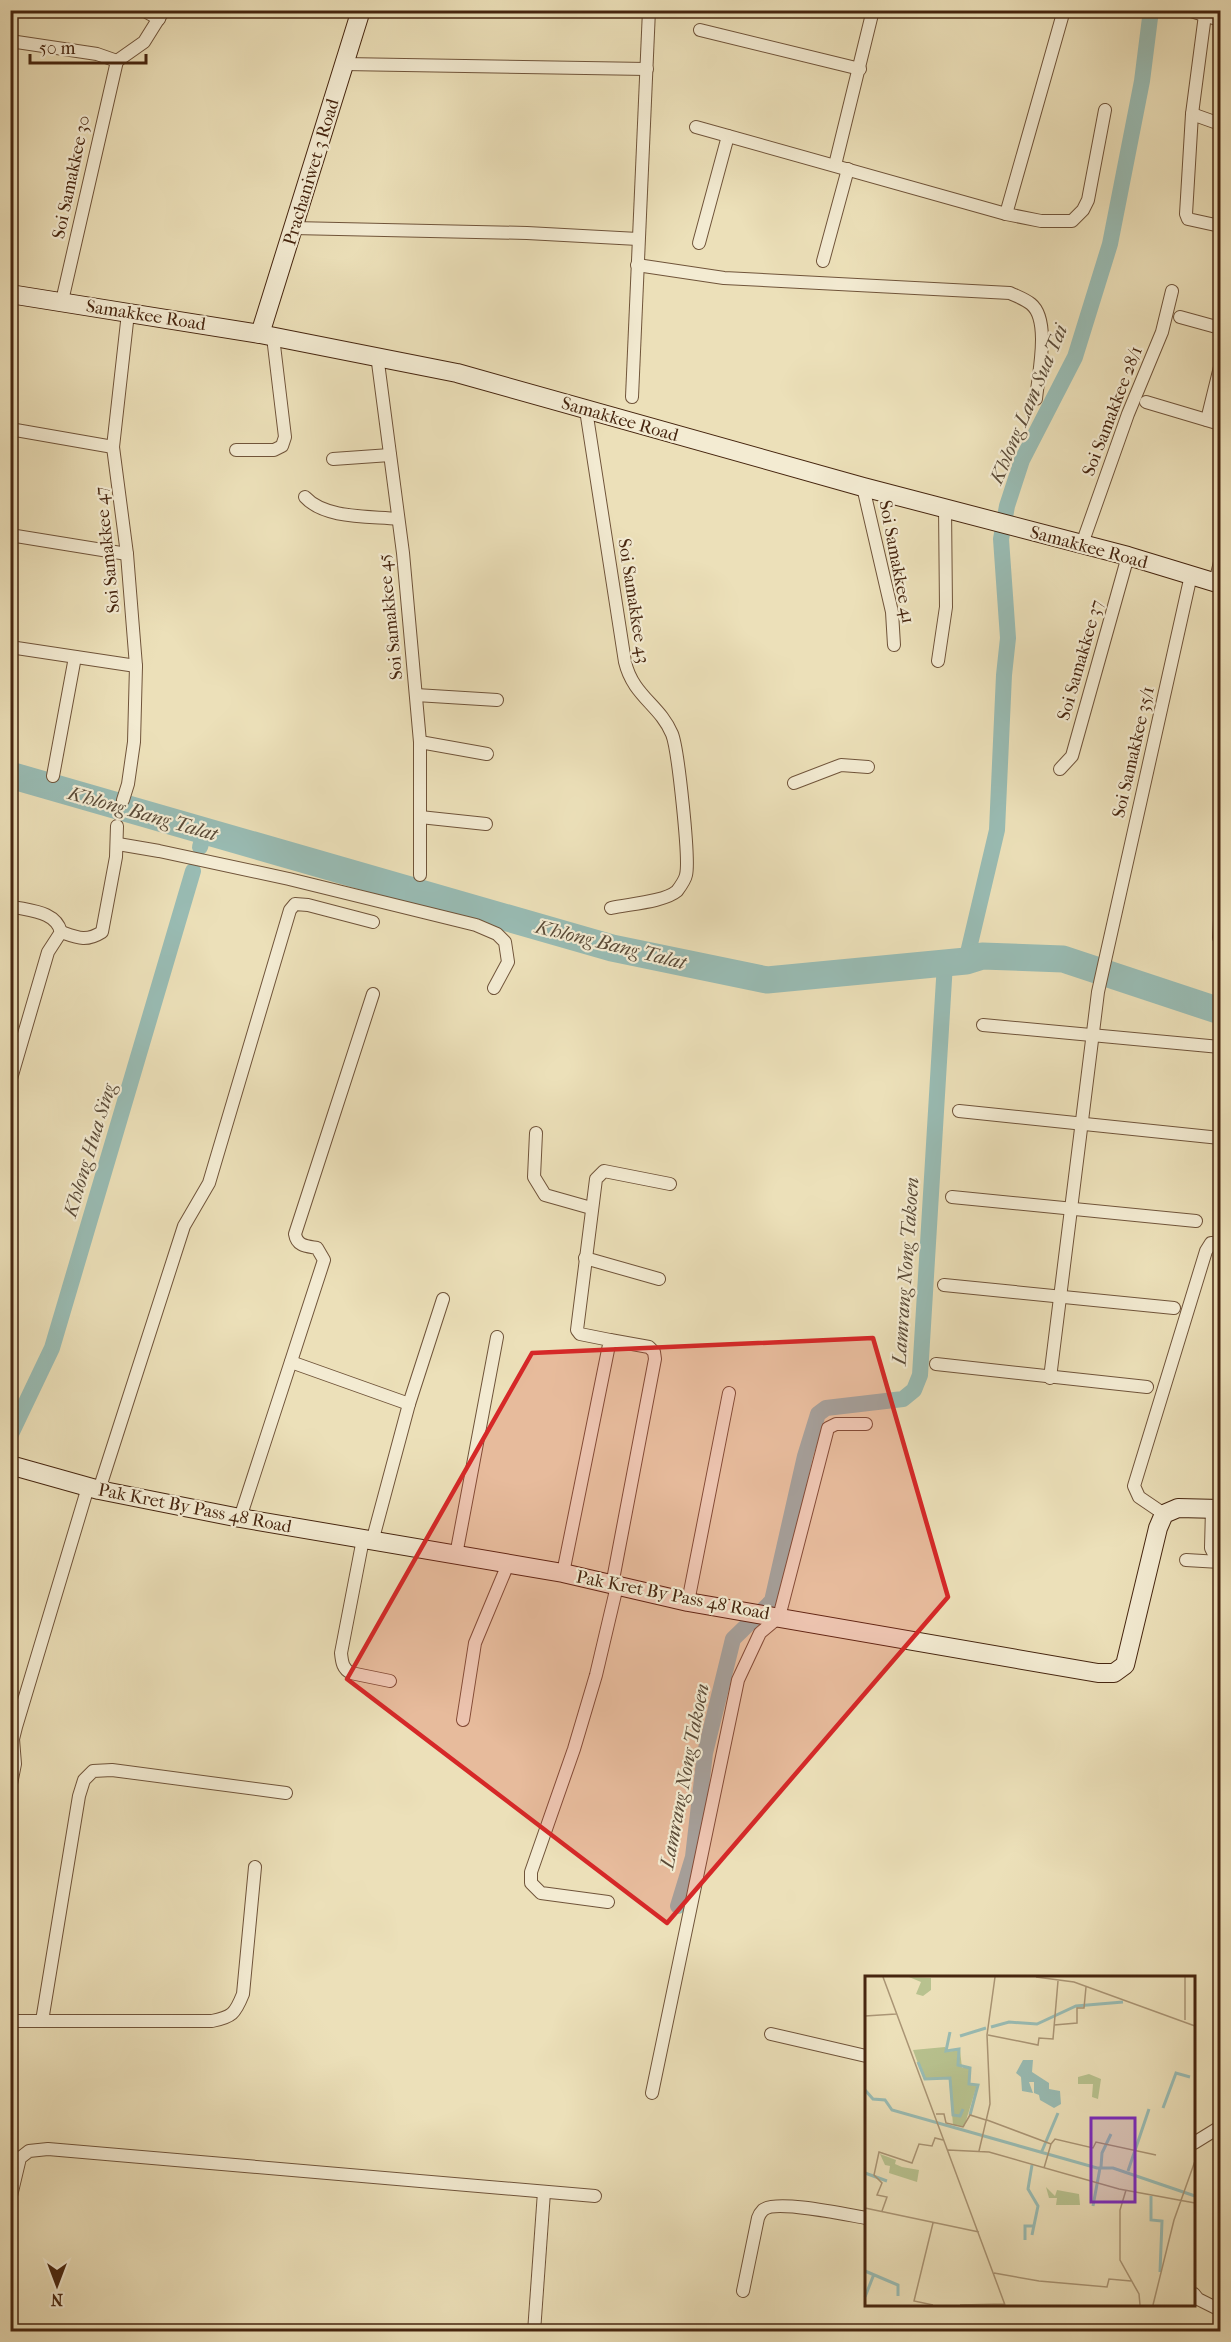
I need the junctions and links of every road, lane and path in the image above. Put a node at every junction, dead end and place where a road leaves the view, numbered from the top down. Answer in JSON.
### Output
{"nodes":[{"id":1,"x":143,"y":10,"type":"edge"},
{"id":2,"x":361,"y":10,"type":"edge"},
{"id":3,"x":649,"y":10,"type":"edge"},
{"id":4,"x":873,"y":10,"type":"edge"},
{"id":5,"x":1064,"y":10,"type":"edge"},
{"id":6,"x":1188,"y":10,"type":"edge"},
{"id":7,"x":161,"y":15,"type":"edge"},
{"id":8,"x":1205,"y":15,"type":"junction"},
{"id":9,"x":1221,"y":20,"type":"edge"},
{"id":10,"x":700,"y":30,"type":"dead end"},
{"id":11,"x":10,"y":40,"type":"edge"},
{"id":12,"x":117,"y":61,"type":"junction"},
{"id":13,"x":344,"y":64,"type":"junction"},
{"id":14,"x":646,"y":69,"type":"junction"},
{"id":15,"x":860,"y":69,"type":"junction"},
{"id":16,"x":1105,"y":110,"type":"dead end"},
{"id":17,"x":1192,"y":114,"type":"junction"},
{"id":18,"x":1221,"y":124,"type":"edge"},
{"id":19,"x":696,"y":127,"type":"dead end"},
{"id":20,"x":728,"y":136,"type":"junction"},
{"id":21,"x":841,"y":167,"type":"junction"},
{"id":22,"x":1006,"y":214,"type":"junction"},
{"id":23,"x":1221,"y":226,"type":"edge"},
{"id":24,"x":293,"y":228,"type":"junction"},
{"id":25,"x":638,"y":239,"type":"junction"},
{"id":26,"x":699,"y":243,"type":"dead end"},
{"id":27,"x":823,"y":261,"type":"dead end"},
{"id":28,"x":637,"y":265,"type":"junction"},
{"id":29,"x":1172,"y":291,"type":"dead end"},
{"id":30,"x":10,"y":294,"type":"edge"},
{"id":31,"x":62,"y":301,"type":"junction"},
{"id":32,"x":128,"y":313,"type":"junction"},
{"id":33,"x":1180,"y":317,"type":"dead end"},
{"id":34,"x":1221,"y":328,"type":"edge"},
{"id":35,"x":267,"y":335,"type":"junction"},
{"id":36,"x":378,"y":355,"type":"junction"},
{"id":37,"x":1221,"y":367,"type":"edge"},
{"id":38,"x":632,"y":397,"type":"dead end"},
{"id":39,"x":1036,"y":399,"type":"dead end"},
{"id":40,"x":1146,"y":402,"type":"dead end"},
{"id":41,"x":586,"y":410,"type":"junction"},
{"id":42,"x":1207,"y":420,"type":"junction"},
{"id":43,"x":1221,"y":424,"type":"edge"},
{"id":44,"x":10,"y":429,"type":"edge"},
{"id":45,"x":113,"y":447,"type":"junction"},
{"id":46,"x":236,"y":450,"type":"dead end"},
{"id":47,"x":390,"y":455,"type":"junction"},
{"id":48,"x":333,"y":459,"type":"dead end"},
{"id":49,"x":864,"y":487,"type":"junction"},
{"id":50,"x":305,"y":497,"type":"dead end"},
{"id":51,"x":945,"y":507,"type":"junction"},
{"id":52,"x":398,"y":519,"type":"junction"},
{"id":53,"x":10,"y":535,"type":"edge"},
{"id":54,"x":1082,"y":544,"type":"junction"},
{"id":55,"x":127,"y":554,"type":"junction"},
{"id":56,"x":1128,"y":556,"type":"junction"},
{"id":57,"x":1221,"y":562,"type":"edge"},
{"id":58,"x":1191,"y":575,"type":"junction"},
{"id":59,"x":1218,"y":584,"type":"edge"},
{"id":60,"x":894,"y":645,"type":"dead end"},
{"id":61,"x":10,"y":647,"type":"edge"},
{"id":62,"x":75,"y":657,"type":"junction"},
{"id":63,"x":938,"y":661,"type":"dead end"},
{"id":64,"x":136,"y":666,"type":"junction"},
{"id":65,"x":416,"y":695,"type":"junction"},
{"id":66,"x":497,"y":700,"type":"dead end"},
{"id":67,"x":420,"y":742,"type":"junction"},
{"id":68,"x":487,"y":754,"type":"dead end"},
{"id":69,"x":868,"y":767,"type":"dead end"},
{"id":70,"x":1060,"y":769,"type":"dead end"},
{"id":71,"x":53,"y":776,"type":"dead end"},
{"id":72,"x":794,"y":783,"type":"dead end"},
{"id":73,"x":123,"y":800,"type":"dead end"},
{"id":74,"x":420,"y":817,"type":"junction"},
{"id":75,"x":486,"y":824,"type":"dead end"},
{"id":76,"x":117,"y":826,"type":"dead end"},
{"id":77,"x":118,"y":844,"type":"junction"},
{"id":78,"x":1221,"y":862,"type":"edge"},
{"id":79,"x":420,"y":875,"type":"dead end"},
{"id":80,"x":1221,"y":879,"type":"edge"},
{"id":81,"x":14,"y":907,"type":"dead end"},
{"id":82,"x":610,"y":908,"type":"dead end"},
{"id":83,"x":1221,"y":920,"type":"edge"},
{"id":84,"x":373,"y":922,"type":"dead end"},
{"id":85,"x":61,"y":932,"type":"junction"},
{"id":86,"x":1219,"y":938,"type":"dead end"},
{"id":87,"x":494,"y":988,"type":"dead end"},
{"id":88,"x":373,"y":994,"type":"dead end"},
{"id":89,"x":983,"y":1025,"type":"dead end"},
{"id":90,"x":1093,"y":1035,"type":"junction"},
{"id":91,"x":1221,"y":1047,"type":"edge"},
{"id":92,"x":10,"y":1082,"type":"edge"},
{"id":93,"x":959,"y":1111,"type":"dead end"},
{"id":94,"x":1081,"y":1125,"type":"junction"},
{"id":95,"x":536,"y":1133,"type":"dead end"},
{"id":96,"x":1221,"y":1138,"type":"edge"},
{"id":97,"x":670,"y":1184,"type":"dead end"},
{"id":98,"x":952,"y":1197,"type":"dead end"},
{"id":99,"x":591,"y":1208,"type":"junction"},
{"id":100,"x":1071,"y":1210,"type":"junction"},
{"id":101,"x":1196,"y":1221,"type":"dead end"},
{"id":102,"x":1221,"y":1243,"type":"edge"},
{"id":103,"x":585,"y":1258,"type":"junction"},
{"id":104,"x":659,"y":1279,"type":"dead end"},
{"id":105,"x":944,"y":1285,"type":"dead end"},
{"id":106,"x":1060,"y":1297,"type":"junction"},
{"id":107,"x":443,"y":1299,"type":"dead end"},
{"id":108,"x":1174,"y":1308,"type":"dead end"},
{"id":109,"x":497,"y":1337,"type":"dead end"},
{"id":110,"x":610,"y":1340,"type":"junction"},
{"id":111,"x":291,"y":1362,"type":"junction"},
{"id":112,"x":936,"y":1364,"type":"dead end"},
{"id":113,"x":1050,"y":1377,"type":"junction"},
{"id":114,"x":1148,"y":1387,"type":"dead end"},
{"id":115,"x":729,"y":1393,"type":"dead end"},
{"id":116,"x":409,"y":1404,"type":"junction"},
{"id":117,"x":866,"y":1424,"type":"dead end"},
{"id":118,"x":10,"y":1465,"type":"edge"},
{"id":119,"x":94,"y":1488,"type":"junction"},
{"id":120,"x":1216,"y":1509,"type":"edge"},
{"id":121,"x":1164,"y":1514,"type":"junction"},
{"id":122,"x":240,"y":1518,"type":"junction"},
{"id":123,"x":368,"y":1540,"type":"junction"},
{"id":124,"x":456,"y":1555,"type":"junction"},
{"id":125,"x":1186,"y":1560,"type":"dead end"},
{"id":126,"x":1219,"y":1562,"type":"edge"},
{"id":127,"x":508,"y":1564,"type":"junction"},
{"id":128,"x":563,"y":1573,"type":"junction"},
{"id":129,"x":615,"y":1585,"type":"junction"},
{"id":130,"x":688,"y":1602,"type":"junction"},
{"id":131,"x":765,"y":1615,"type":"junction"},
{"id":132,"x":390,"y":1681,"type":"dead end"},
{"id":133,"x":463,"y":1720,"type":"dead end"},
{"id":134,"x":12,"y":1745,"type":"edge"},
{"id":135,"x":10,"y":1789,"type":"edge"},
{"id":136,"x":286,"y":1793,"type":"dead end"},
{"id":137,"x":255,"y":1867,"type":"dead end"},
{"id":138,"x":608,"y":1902,"type":"dead end"},
{"id":139,"x":10,"y":2021,"type":"edge"},
{"id":140,"x":42,"y":2021,"type":"junction"},
{"id":141,"x":771,"y":2034,"type":"dead end"},
{"id":142,"x":865,"y":2056,"type":"edge"},
{"id":143,"x":652,"y":2093,"type":"dead end"},
{"id":144,"x":1221,"y":2127,"type":"edge"},
{"id":145,"x":1195,"y":2142,"type":"edge"},
{"id":146,"x":544,"y":2192,"type":"junction"},
{"id":147,"x":595,"y":2196,"type":"dead end"},
{"id":148,"x":10,"y":2200,"type":"edge"},
{"id":149,"x":865,"y":2218,"type":"edge"},
{"id":150,"x":743,"y":2291,"type":"dead end"},
{"id":151,"x":1195,"y":2295,"type":"edge"},
{"id":152,"x":1221,"y":2310,"type":"edge"},
{"id":153,"x":10,"y":2330,"type":"edge"},
{"id":154,"x":16,"y":2331,"type":"edge"},
{"id":155,"x":534,"y":2331,"type":"edge"}],
"edges":[{"from":1,"to":7,"type":"street"},
{"from":2,"to":13,"type":"street","name":"Prachaniwet 3 Road"},
{"from":3,"to":14,"type":"street"},
{"from":4,"to":15,"type":"street"},
{"from":5,"to":22,"type":"street"},
{"from":6,"to":8,"type":"street"},
{"from":7,"to":12,"type":"street"},
{"from":8,"to":9,"type":"street"},
{"from":8,"to":17,"type":"street"},
{"from":10,"to":15,"type":"street"},
{"from":11,"to":12,"type":"street"},
{"from":12,"to":31,"type":"street","name":"Soi Samakkee 30"},
{"from":13,"to":14,"type":"street"},
{"from":13,"to":24,"type":"street","name":"Prachaniwet 3 Road"},
{"from":14,"to":25,"type":"street"},
{"from":15,"to":21,"type":"street"},
{"from":16,"to":22,"type":"street"},
{"from":17,"to":18,"type":"street"},
{"from":17,"to":23,"type":"street"},
{"from":19,"to":20,"type":"street"},
{"from":20,"to":21,"type":"street"},
{"from":20,"to":26,"type":"street"},
{"from":21,"to":22,"type":"street"},
{"from":21,"to":27,"type":"street"},
{"from":24,"to":25,"type":"street"},
{"from":24,"to":35,"type":"street","name":"Prachaniwet 3 Road"},
{"from":25,"to":28,"type":"street"},
{"from":28,"to":38,"type":"street"},
{"from":28,"to":39,"type":"street"},
{"from":29,"to":54,"type":"street","name":"Soi Samakkee 28/1"},
{"from":30,"to":31,"type":"street","name":"Samakkee Road"},
{"from":31,"to":32,"type":"street","name":"Samakkee Road"},
{"from":32,"to":35,"type":"street","name":"Samakkee Road"},
{"from":32,"to":45,"type":"street","name":"Soi Samakkee 47"},
{"from":33,"to":34,"type":"street"},
{"from":35,"to":36,"type":"street","name":"Samakkee Road"},
{"from":35,"to":46,"type":"street"},
{"from":36,"to":41,"type":"street","name":"Samakkee Road"},
{"from":36,"to":47,"type":"street","name":"Soi Samakkee 45"},
{"from":37,"to":42,"type":"street"},
{"from":40,"to":42,"type":"street"},
{"from":41,"to":49,"type":"street","name":"Samakkee Road"},
{"from":41,"to":82,"type":"street","name":"Soi Samakkee 43"},
{"from":42,"to":43,"type":"street"},
{"from":44,"to":45,"type":"street"},
{"from":45,"to":55,"type":"street","name":"Soi Samakkee 47"},
{"from":47,"to":48,"type":"street"},
{"from":47,"to":52,"type":"street","name":"Soi Samakkee 45"},
{"from":49,"to":51,"type":"street","name":"Samakkee Road"},
{"from":49,"to":60,"type":"street","name":"Soi Samakkee 41"},
{"from":50,"to":52,"type":"street"},
{"from":51,"to":54,"type":"street","name":"Samakkee Road"},
{"from":51,"to":63,"type":"street"},
{"from":52,"to":65,"type":"street","name":"Soi Samakkee 45"},
{"from":53,"to":55,"type":"street"},
{"from":54,"to":56,"type":"street","name":"Samakkee Road"},
{"from":55,"to":64,"type":"street","name":"Soi Samakkee 47"},
{"from":56,"to":58,"type":"street","name":"Samakkee Road"},
{"from":56,"to":70,"type":"street","name":"Soi Samakkee 37"},
{"from":57,"to":59,"type":"street"},
{"from":58,"to":59,"type":"street","name":"Samakkee Road"},
{"from":58,"to":90,"type":"street","name":"Soi Samakkee 35/1"},
{"from":61,"to":62,"type":"street"},
{"from":62,"to":64,"type":"street"},
{"from":62,"to":71,"type":"street"},
{"from":64,"to":73,"type":"street","name":"Soi Samakkee 47"},
{"from":65,"to":66,"type":"street"},
{"from":65,"to":67,"type":"street","name":"Soi Samakkee 45"},
{"from":67,"to":68,"type":"street"},
{"from":67,"to":74,"type":"street","name":"Soi Samakkee 45"},
{"from":69,"to":72,"type":"street"},
{"from":74,"to":75,"type":"street"},
{"from":74,"to":79,"type":"street","name":"Soi Samakkee 45"},
{"from":76,"to":77,"type":"street"},
{"from":77,"to":85,"type":"street"},
{"from":77,"to":87,"type":"street"},
{"from":78,"to":80,"type":"street"},
{"from":81,"to":85,"type":"street"},
{"from":83,"to":86,"type":"street"},
{"from":84,"to":119,"type":"street"},
{"from":85,"to":92,"type":"street"},
{"from":88,"to":111,"type":"street"},
{"from":89,"to":90,"type":"street"},
{"from":90,"to":91,"type":"street"},
{"from":90,"to":94,"type":"street","name":"Soi Samakkee 35/1"},
{"from":93,"to":94,"type":"street"},
{"from":94,"to":96,"type":"street"},
{"from":94,"to":100,"type":"street","name":"Soi Samakkee 35/1"},
{"from":95,"to":99,"type":"street"},
{"from":97,"to":99,"type":"street"},
{"from":98,"to":100,"type":"street"},
{"from":99,"to":103,"type":"street"},
{"from":100,"to":101,"type":"street"},
{"from":100,"to":106,"type":"street","name":"Soi Samakkee 35/1"},
{"from":102,"to":121,"type":"street"},
{"from":103,"to":104,"type":"street"},
{"from":103,"to":110,"type":"street"},
{"from":105,"to":106,"type":"street"},
{"from":106,"to":108,"type":"street"},
{"from":106,"to":113,"type":"street","name":"Soi Samakkee 35/1"},
{"from":107,"to":116,"type":"street"},
{"from":109,"to":124,"type":"street"},
{"from":110,"to":128,"type":"street"},
{"from":110,"to":129,"type":"street"},
{"from":111,"to":116,"type":"street"},
{"from":111,"to":122,"type":"street"},
{"from":112,"to":113,"type":"street"},
{"from":113,"to":114,"type":"street"},
{"from":115,"to":130,"type":"street"},
{"from":116,"to":123,"type":"street"},
{"from":117,"to":131,"type":"street"},
{"from":118,"to":119,"type":"street","name":"Pak Kret By Pass 48 Road"},
{"from":119,"to":122,"type":"street","name":"Pak Kret By Pass 48 Road"},
{"from":119,"to":134,"type":"street"},
{"from":120,"to":121,"type":"street"},
{"from":120,"to":126,"type":"street"},
{"from":121,"to":131,"type":"street","name":"Pak Kret By Pass 48 Road"},
{"from":122,"to":123,"type":"street","name":"Pak Kret By Pass 48 Road"},
{"from":123,"to":124,"type":"street","name":"Pak Kret By Pass 48 Road"},
{"from":123,"to":132,"type":"street"},
{"from":124,"to":127,"type":"street","name":"Pak Kret By Pass 48 Road"},
{"from":125,"to":126,"type":"street"},
{"from":127,"to":128,"type":"street","name":"Pak Kret By Pass 48 Road"},
{"from":127,"to":133,"type":"street"},
{"from":128,"to":129,"type":"street","name":"Pak Kret By Pass 48 Road"},
{"from":129,"to":130,"type":"street","name":"Pak Kret By Pass 48 Road"},
{"from":129,"to":138,"type":"street"},
{"from":130,"to":131,"type":"street","name":"Pak Kret By Pass 48 Road"},
{"from":131,"to":143,"type":"street"},
{"from":134,"to":135,"type":"street"},
{"from":136,"to":140,"type":"street"},
{"from":137,"to":140,"type":"street"},
{"from":139,"to":140,"type":"street"},
{"from":141,"to":142,"type":"street"},
{"from":144,"to":145,"type":"street"},
{"from":146,"to":147,"type":"street"},
{"from":146,"to":148,"type":"street"},
{"from":146,"to":155,"type":"street"},
{"from":149,"to":150,"type":"street"},
{"from":151,"to":152,"type":"street"},
{"from":153,"to":154,"type":"street"}]}
